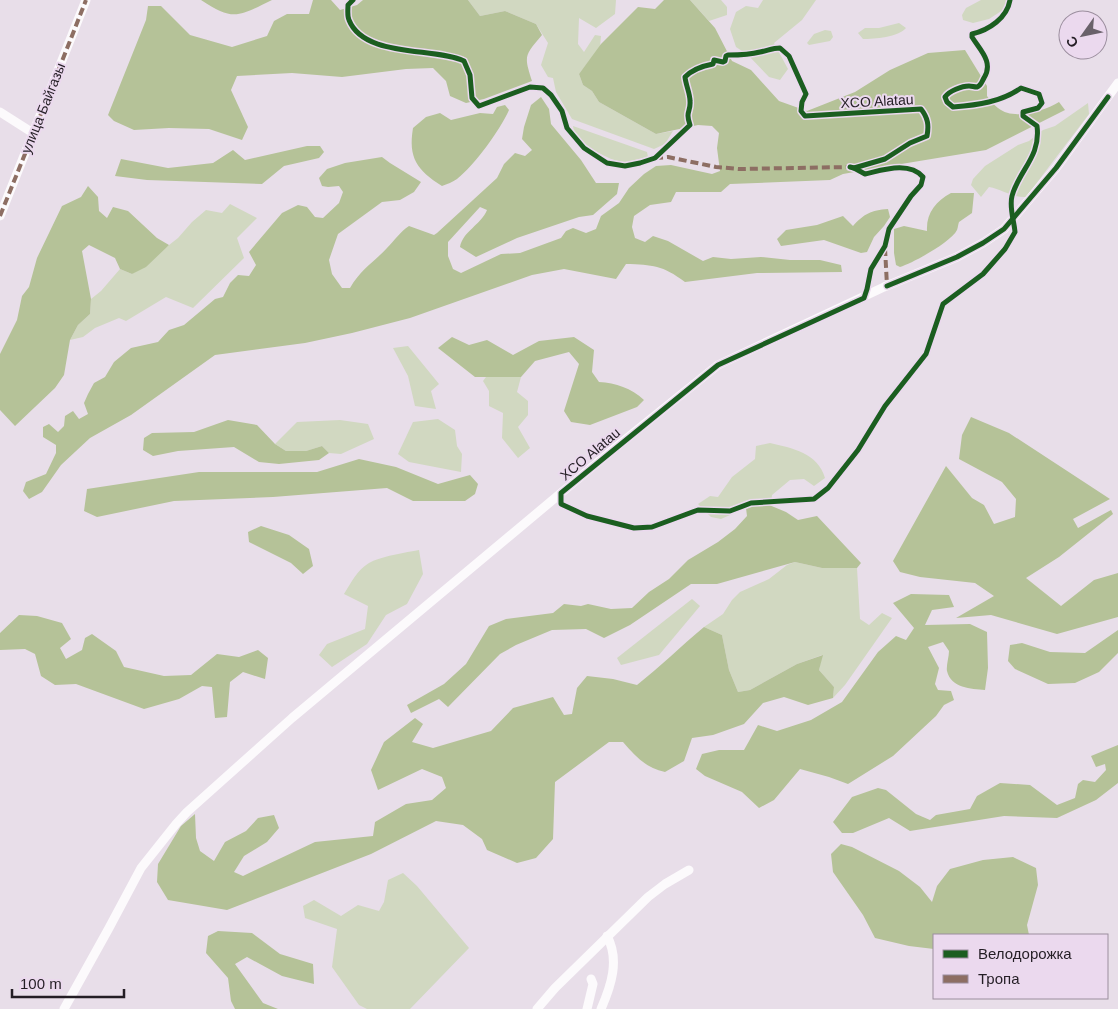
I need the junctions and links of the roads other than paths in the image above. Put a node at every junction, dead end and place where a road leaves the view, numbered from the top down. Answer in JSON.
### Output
{"nodes":[{"id":1,"x":86,"y":0,"type":"edge"},
{"id":2,"x":1118,"y":83,"type":"edge"},
{"id":3,"x":0,"y":112,"type":"edge"},
{"id":4,"x":33,"y":133,"type":"junction"},
{"id":5,"x":0,"y":216,"type":"edge"},
{"id":6,"x":689,"y":870,"type":"dead end"},
{"id":7,"x":607,"y":936,"type":"junction"},
{"id":8,"x":591,"y":979,"type":"dead end"},
{"id":9,"x":64,"y":1009,"type":"edge"},
{"id":10,"x":537,"y":1009,"type":"edge"},
{"id":11,"x":587,"y":1009,"type":"edge"},
{"id":12,"x":601,"y":1009,"type":"edge"}],
"edges":[{"from":1,"to":4,"type":"street","name":"улица Байгазы"},
{"from":2,"to":9,"type":"street","name":"XCO Alatau"},
{"from":3,"to":4,"type":"street"},
{"from":4,"to":5,"type":"street","name":"улица Байгазы"},
{"from":6,"to":7,"type":"street"},
{"from":7,"to":10,"type":"street"},
{"from":7,"to":12,"type":"street"},
{"from":8,"to":11,"type":"street"}]}
